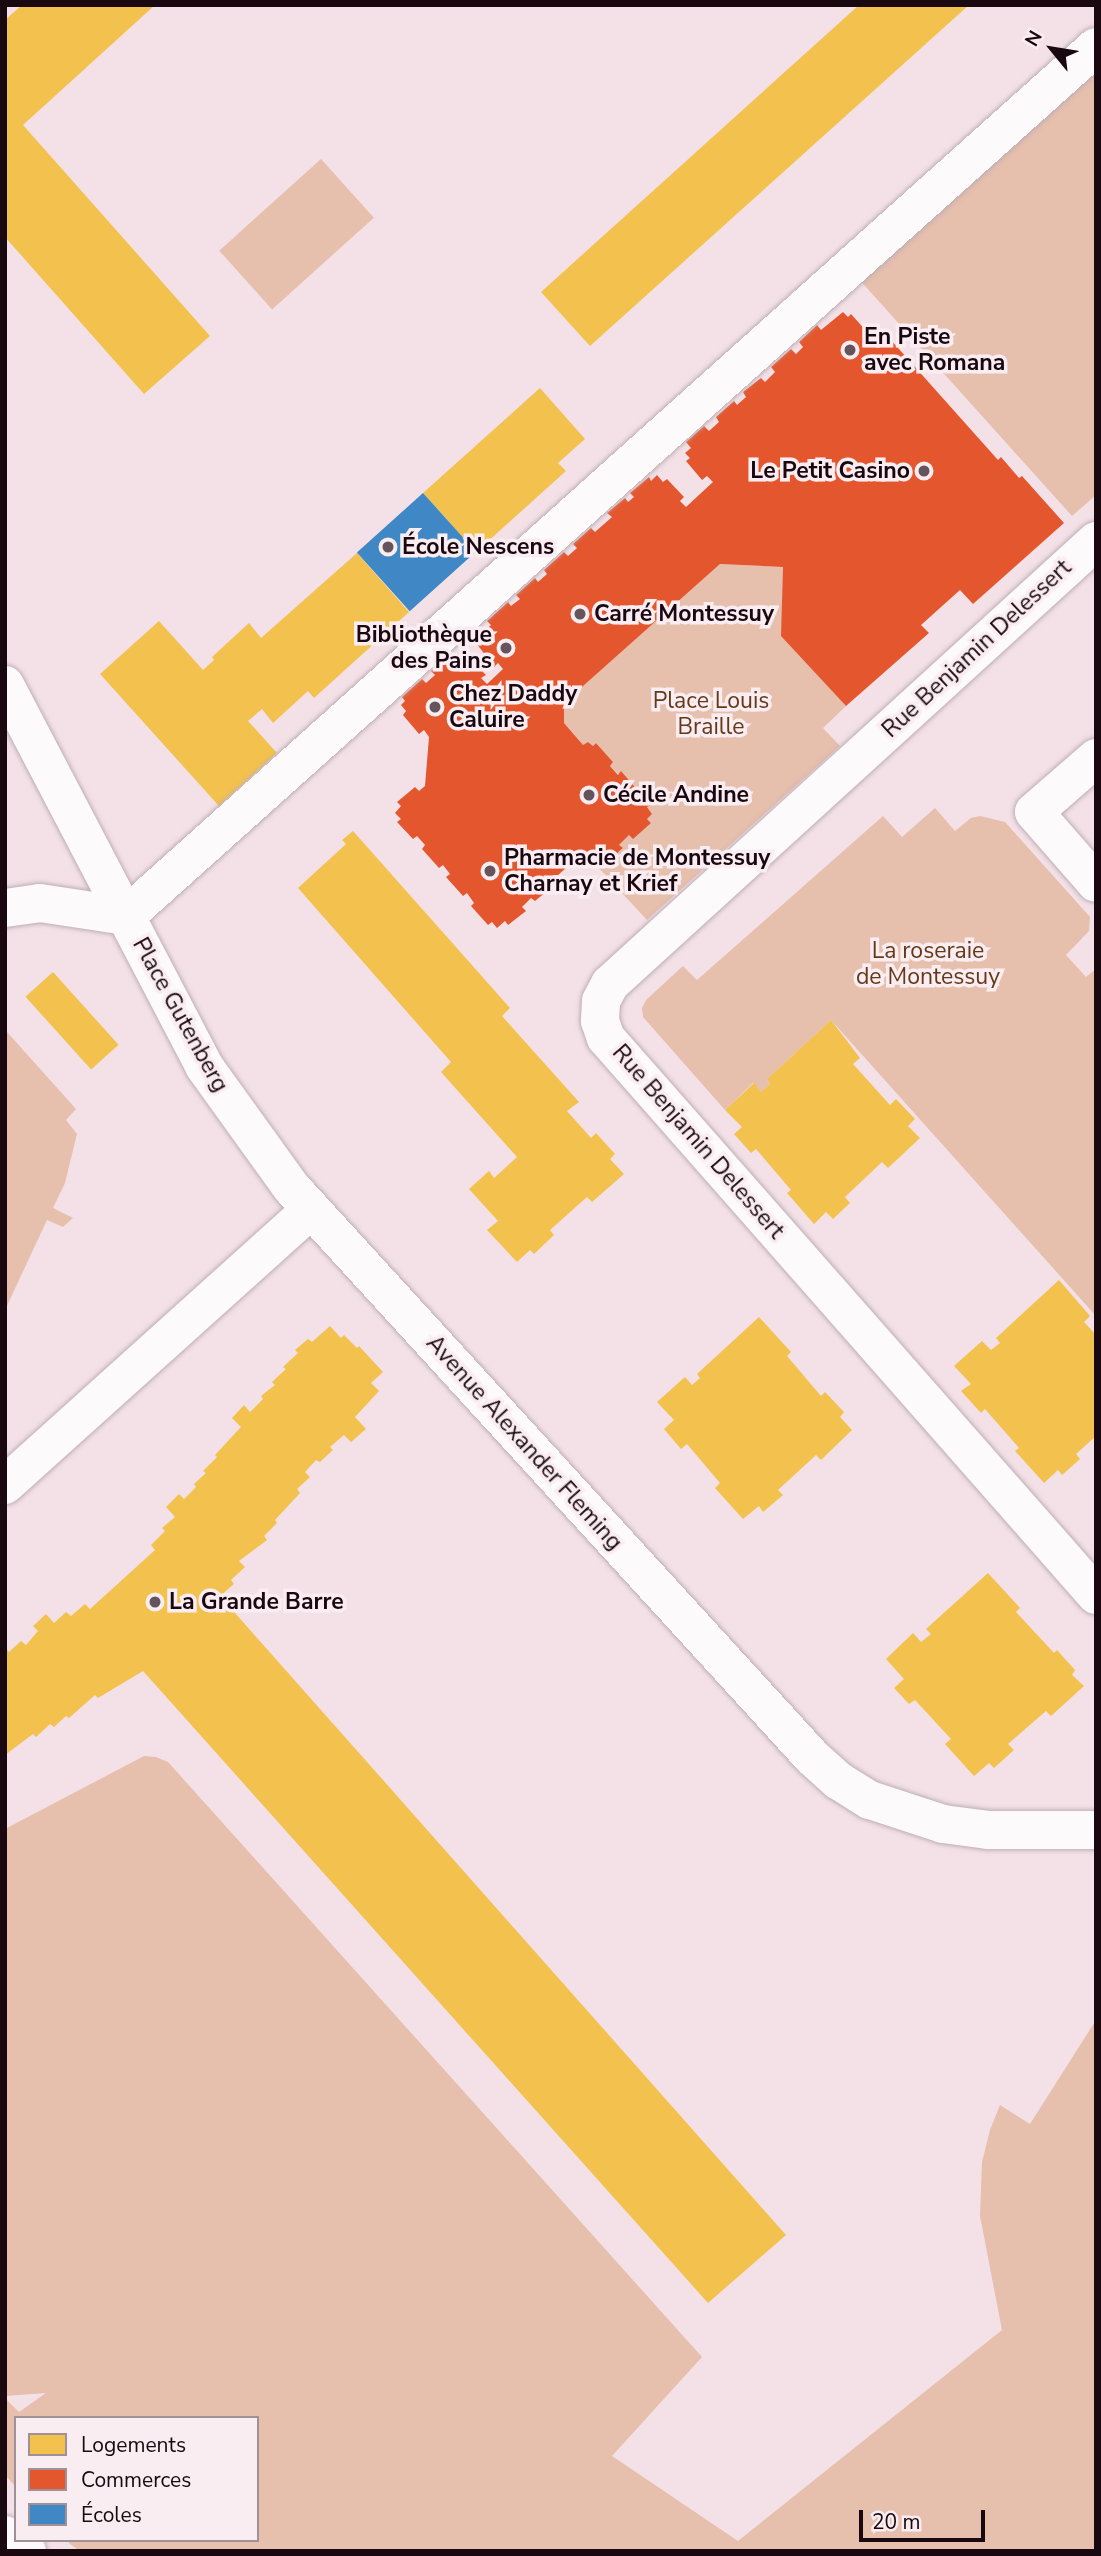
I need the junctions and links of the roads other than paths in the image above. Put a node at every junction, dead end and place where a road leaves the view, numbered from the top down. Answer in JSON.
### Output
{"nodes":[{"id":1,"x":1096,"y":47,"type":"edge"},
{"id":2,"x":1096,"y":541,"type":"edge"},
{"id":3,"x":5,"y":685,"type":"edge"},
{"id":4,"x":1096,"y":758,"type":"edge"},
{"id":5,"x":1096,"y":883,"type":"edge"},
{"id":6,"x":5,"y":908,"type":"edge"},
{"id":7,"x":126,"y":916,"type":"junction"},
{"id":8,"x":311,"y":1209,"type":"junction"},
{"id":9,"x":5,"y":1485,"type":"edge"},
{"id":10,"x":1096,"y":1595,"type":"edge"},
{"id":11,"x":1096,"y":1830,"type":"edge"}],
"edges":[{"from":1,"to":7,"type":"street"},
{"from":2,"to":10,"type":"street","name":"Rue Benjamin Delessert"},
{"from":3,"to":7,"type":"street"},
{"from":4,"to":5,"type":"street"},
{"from":6,"to":7,"type":"street","name":"Place Gutenberg"},
{"from":7,"to":8,"type":"street","name":"Place Gutenberg"},
{"from":8,"to":9,"type":"street"},
{"from":8,"to":11,"type":"street","name":"Avenue Alexander Fleming"}]}
